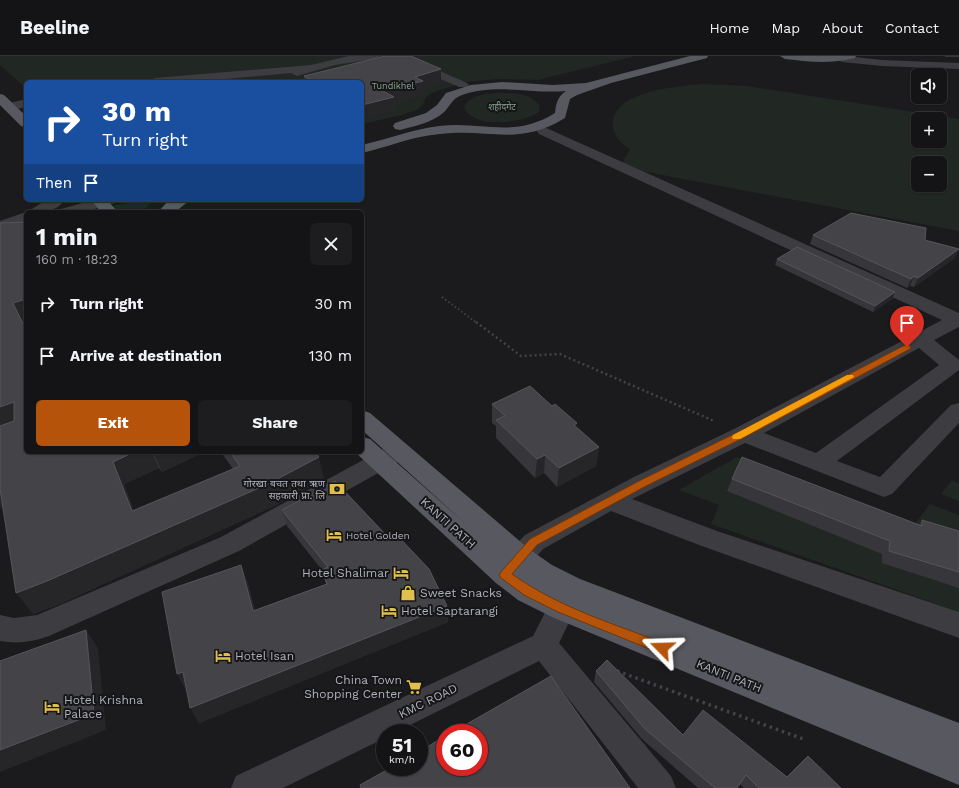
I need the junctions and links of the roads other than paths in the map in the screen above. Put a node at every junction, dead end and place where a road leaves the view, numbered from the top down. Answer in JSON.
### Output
{"nodes":[{"id":1,"x":375,"y":56,"type":"edge"},
{"id":2,"x":393,"y":56,"type":"edge"},
{"id":3,"x":703,"y":56,"type":"edge"},
{"id":4,"x":786,"y":56,"type":"edge"},
{"id":5,"x":930,"y":56,"type":"edge"},
{"id":6,"x":846,"y":57,"type":"edge"},
{"id":7,"x":921,"y":65,"type":"junction"},
{"id":8,"x":959,"y":66,"type":"edge"},
{"id":9,"x":310,"y":68,"type":"junction"},
{"id":10,"x":177,"y":80,"type":"edge"},
{"id":11,"x":277,"y":80,"type":"edge"},
{"id":12,"x":463,"y":85,"type":"dead end"},
{"id":13,"x":589,"y":86,"type":"junction"},
{"id":14,"x":0,"y":98,"type":"edge"},
{"id":15,"x":24,"y":103,"type":"edge"},
{"id":16,"x":9,"y":107,"type":"junction"},
{"id":17,"x":24,"y":121,"type":"edge"},
{"id":18,"x":390,"y":129,"type":"dead end"},
{"id":19,"x":544,"y":131,"type":"dead end"},
{"id":20,"x":364,"y":148,"type":"edge"},
{"id":21,"x":55,"y":202,"type":"edge"},
{"id":22,"x":177,"y":202,"type":"edge"},
{"id":23,"x":105,"y":204,"type":"edge"},
{"id":24,"x":41,"y":210,"type":"edge"},
{"id":25,"x":76,"y":210,"type":"edge"},
{"id":26,"x":168,"y":210,"type":"edge"},
{"id":27,"x":24,"y":222,"type":"edge"},
{"id":28,"x":2,"y":226,"type":"edge"},
{"id":29,"x":958,"y":320,"type":"edge"},
{"id":30,"x":921,"y":340,"type":"junction"},
{"id":31,"x":956,"y":366,"type":"edge"},
{"id":32,"x":959,"y":410,"type":"edge"},
{"id":33,"x":364,"y":421,"type":"edge"},
{"id":34,"x":744,"y":434,"type":"junction"},
{"id":35,"x":364,"y":446,"type":"edge"},
{"id":36,"x":390,"y":457,"type":"junction"},
{"id":37,"x":818,"y":463,"type":"junction"},
{"id":38,"x":610,"y":501,"type":"junction"},
{"id":39,"x":513,"y":566,"type":"junction"},
{"id":40,"x":562,"y":608,"type":"junction"},
{"id":41,"x":959,"y":625,"type":"edge"},
{"id":42,"x":0,"y":628,"type":"edge"},
{"id":43,"x":543,"y":644,"type":"junction"},
{"id":44,"x":959,"y":738,"type":"edge"},
{"id":45,"x":959,"y":769,"type":"edge"},
{"id":46,"x":248,"y":788,"type":"edge"},
{"id":47,"x":659,"y":788,"type":"edge"}],
"edges":[{"from":1,"to":9,"type":"street"},
{"from":2,"to":12,"type":"street"},
{"from":3,"to":13,"type":"main road"},
{"from":4,"to":6,"type":"main road"},
{"from":5,"to":7,"type":"street"},
{"from":6,"to":7,"type":"street"},
{"from":7,"to":8,"type":"street"},
{"from":9,"to":10,"type":"street"},
{"from":9,"to":11,"type":"street"},
{"from":13,"to":18,"type":"main road"},
{"from":13,"to":20,"type":"main road"},
{"from":14,"to":16,"type":"main road"},
{"from":15,"to":16,"type":"street"},
{"from":16,"to":17,"type":"main road"},
{"from":19,"to":29,"type":"street"},
{"from":21,"to":24,"type":"street"},
{"from":22,"to":26,"type":"main road"},
{"from":23,"to":25,"type":"street"},
{"from":27,"to":28,"type":"street"},
{"from":29,"to":30,"type":"street"},
{"from":30,"to":31,"type":"street"},
{"from":30,"to":34,"type":"street"},
{"from":31,"to":37,"type":"street"},
{"from":32,"to":37,"type":"street"},
{"from":33,"to":36,"type":"main road"},
{"from":34,"to":37,"type":"street"},
{"from":34,"to":38,"type":"street"},
{"from":35,"to":36,"type":"main road"},
{"from":36,"to":39,"type":"main road"},
{"from":36,"to":42,"type":"street"},
{"from":38,"to":39,"type":"street"},
{"from":38,"to":41,"type":"street"},
{"from":39,"to":40,"type":"main road","name":"KANTI PATH"},
{"from":39,"to":44,"type":"main road"},
{"from":40,"to":43,"type":"street"},
{"from":40,"to":45,"type":"main road","name":"KANTI PATH"},
{"from":43,"to":46,"type":"street","name":"KMC ROAD"},
{"from":43,"to":47,"type":"street"}]}
